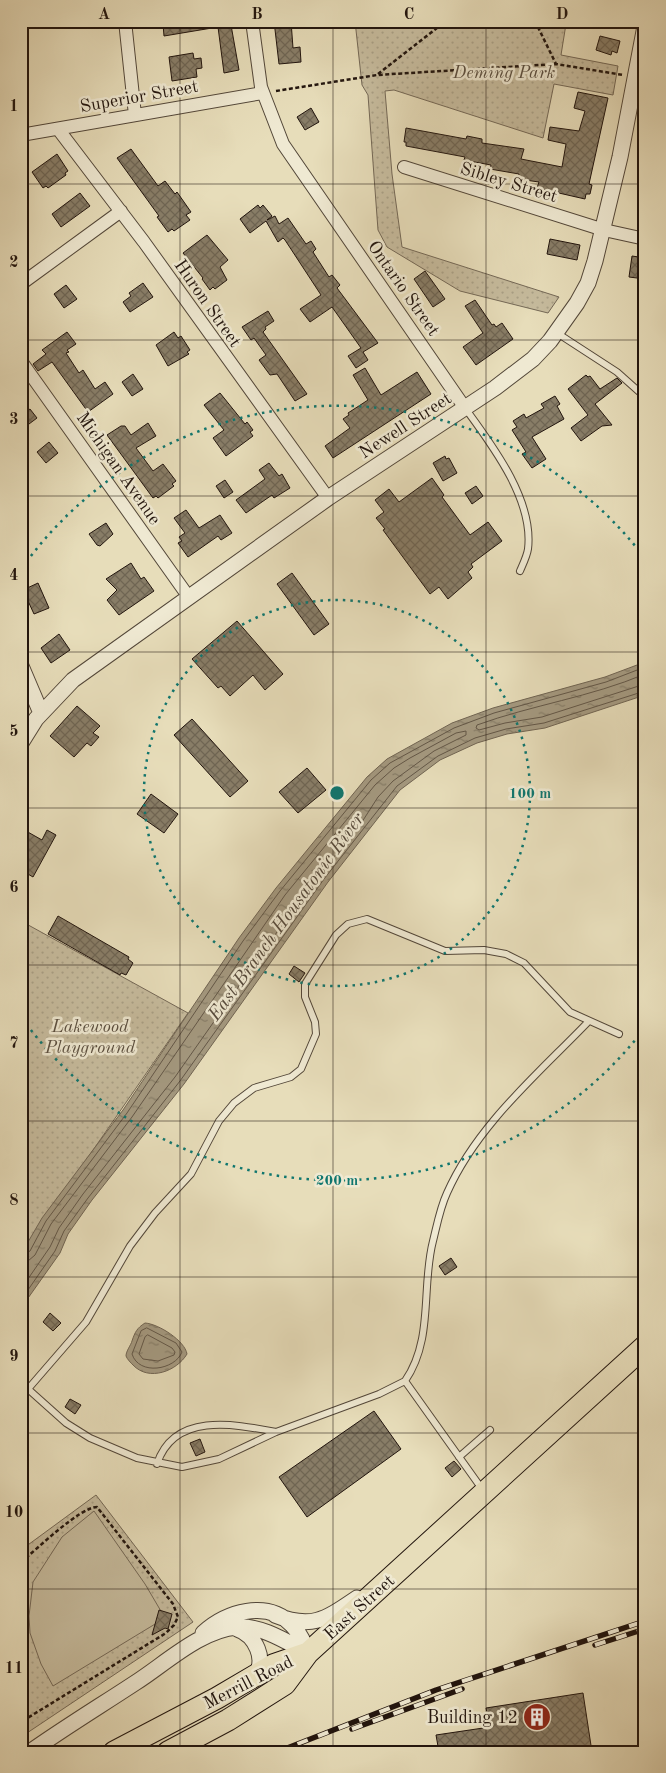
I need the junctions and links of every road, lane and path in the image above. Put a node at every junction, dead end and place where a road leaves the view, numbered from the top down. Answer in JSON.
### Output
{"nodes":[{"id":1,"x":126,"y":21,"type":"edge"},
{"id":2,"x":252,"y":21,"type":"edge"},
{"id":3,"x":446,"y":21,"type":"edge"},
{"id":4,"x":535,"y":21,"type":"edge"},
{"id":5,"x":645,"y":26,"type":"edge"},
{"id":6,"x":556,"y":64,"type":"junction"},
{"id":7,"x":377,"y":75,"type":"junction"},
{"id":8,"x":637,"y":86,"type":"edge"},
{"id":9,"x":262,"y":93,"type":"junction"},
{"id":10,"x":135,"y":115,"type":"junction"},
{"id":11,"x":58,"y":129,"type":"junction"},
{"id":12,"x":21,"y":135,"type":"edge"},
{"id":13,"x":404,"y":167,"type":"dead end"},
{"id":14,"x":121,"y":211,"type":"junction"},
{"id":15,"x":604,"y":230,"type":"junction"},
{"id":16,"x":645,"y":239,"type":"edge"},
{"id":17,"x":21,"y":284,"type":"edge"},
{"id":18,"x":557,"y":333,"type":"junction"},
{"id":19,"x":21,"y":361,"type":"edge"},
{"id":20,"x":645,"y":397,"type":"edge"},
{"id":21,"x":465,"y":408,"type":"junction"},
{"id":22,"x":328,"y":498,"type":"junction"},
{"id":23,"x":520,"y":571,"type":"dead end"},
{"id":24,"x":188,"y":596,"type":"junction"},
{"id":25,"x":21,"y":666,"type":"edge"},
{"id":26,"x":41,"y":713,"type":"junction"},
{"id":27,"x":22,"y":742,"type":"edge"},
{"id":28,"x":588,"y":1021,"type":"junction"},
{"id":29,"x":619,"y":1034,"type":"dead end"},
{"id":30,"x":645,"y":1346,"type":"edge"},
{"id":31,"x":406,"y":1380,"type":"junction"},
{"id":32,"x":490,"y":1430,"type":"dead end"},
{"id":33,"x":276,"y":1432,"type":"junction"},
{"id":34,"x":459,"y":1456,"type":"junction"},
{"id":35,"x":157,"y":1464,"type":"junction"},
{"id":36,"x":484,"y":1492,"type":"junction"},
{"id":37,"x":428,"y":1544,"type":"junction"},
{"id":38,"x":21,"y":1562,"type":"edge"},
{"id":39,"x":275,"y":1615,"type":"junction"},
{"id":40,"x":230,"y":1629,"type":"junction"},
{"id":41,"x":185,"y":1649,"type":"junction"},
{"id":42,"x":308,"y":1653,"type":"junction"},
{"id":43,"x":254,"y":1676,"type":"junction"},
{"id":44,"x":21,"y":1722,"type":"edge"},
{"id":45,"x":30,"y":1752,"type":"edge"},
{"id":46,"x":114,"y":1752,"type":"edge"},
{"id":47,"x":168,"y":1752,"type":"edge"}],
"edges":[{"from":1,"to":10,"type":"street"},
{"from":2,"to":9,"type":"street","name":"Ontario Street"},
{"from":3,"to":7,"type":"path"},
{"from":4,"to":6,"type":"path"},
{"from":5,"to":8,"type":"street","name":"Newell Street"},
{"from":6,"to":7,"type":"path"},
{"from":6,"to":8,"type":"path"},
{"from":7,"to":9,"type":"path"},
{"from":8,"to":15,"type":"street","name":"Newell Street"},
{"from":9,"to":10,"type":"street","name":"Superior Street"},
{"from":9,"to":21,"type":"street","name":"Ontario Street"},
{"from":10,"to":11,"type":"street","name":"Superior Street"},
{"from":11,"to":12,"type":"street","name":"Superior Street"},
{"from":11,"to":14,"type":"street","name":"Huron Street"},
{"from":13,"to":15,"type":"street","name":"Sibley Street"},
{"from":14,"to":17,"type":"street"},
{"from":14,"to":22,"type":"street","name":"Huron Street"},
{"from":15,"to":16,"type":"street","name":"Sibley Street"},
{"from":15,"to":18,"type":"street","name":"Newell Street"},
{"from":18,"to":20,"type":"lane"},
{"from":18,"to":21,"type":"street","name":"Newell Street"},
{"from":19,"to":24,"type":"street","name":"Michigan Avenue"},
{"from":21,"to":22,"type":"street","name":"Newell Street"},
{"from":21,"to":23,"type":"lane","name":"Ontario Street"},
{"from":22,"to":24,"type":"street","name":"Newell Street"},
{"from":24,"to":26,"type":"street","name":"Newell Street"},
{"from":25,"to":26,"type":"street"},
{"from":26,"to":27,"type":"street","name":"Newell Street"},
{"from":28,"to":29,"type":"lane"},
{"from":28,"to":31,"type":"lane"},
{"from":28,"to":35,"type":"lane"},
{"from":30,"to":36,"type":"highway","name":"East Street"},
{"from":31,"to":33,"type":"lane"},
{"from":31,"to":34,"type":"lane"},
{"from":32,"to":34,"type":"lane"},
{"from":33,"to":35,"type":"lane"},
{"from":33,"to":35,"type":"lane"},
{"from":34,"to":36,"type":"lane"},
{"from":36,"to":37,"type":"highway","name":"East Street"},
{"from":37,"to":39,"type":"street"},
{"from":37,"to":42,"type":"highway","name":"East Street"},
{"from":38,"to":44,"type":"path"},
{"from":39,"to":41,"type":"street"},
{"from":39,"to":42,"type":"street"},
{"from":40,"to":41,"type":"street","name":"East Street"},
{"from":40,"to":42,"type":"street","name":"East Street"},
{"from":40,"to":43,"type":"street"},
{"from":41,"to":45,"type":"street","name":"East Street"},
{"from":42,"to":43,"type":"highway","name":"Merrill Road"},
{"from":42,"to":47,"type":"highway","name":"Merrill Road"},
{"from":43,"to":46,"type":"highway","name":"Merrill Road"}]}
